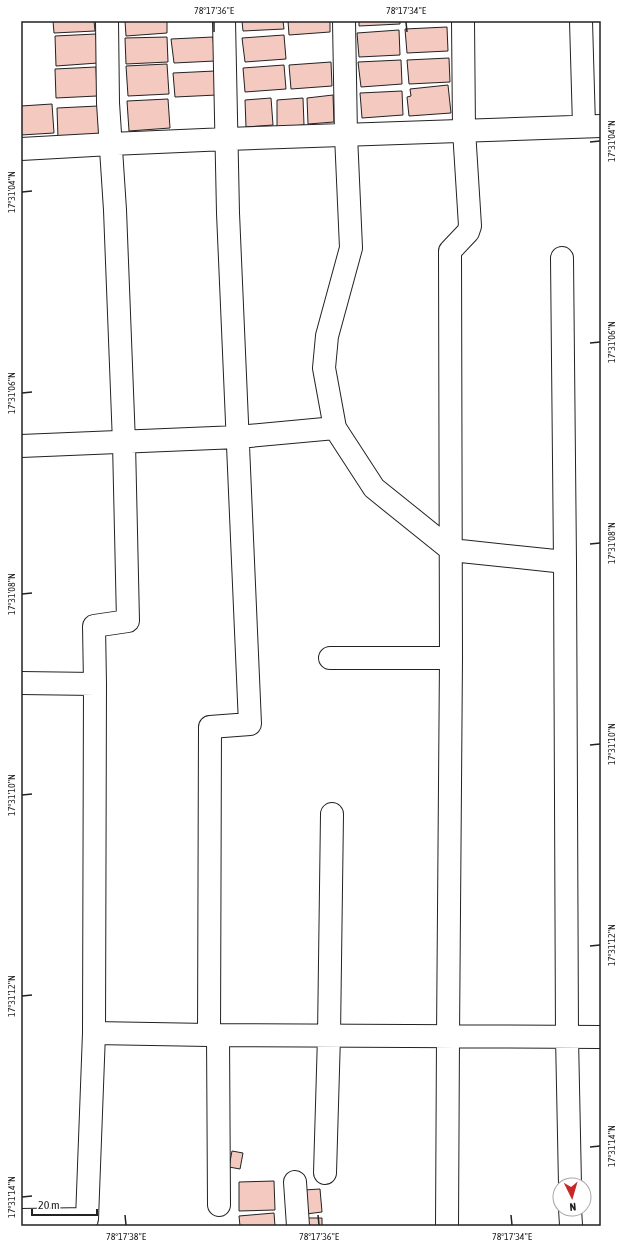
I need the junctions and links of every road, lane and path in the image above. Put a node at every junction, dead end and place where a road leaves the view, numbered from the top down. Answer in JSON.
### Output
{"nodes":[{"id":1,"x":107,"y":21,"type":"edge"},
{"id":2,"x":224,"y":21,"type":"edge"},
{"id":3,"x":344,"y":21,"type":"edge"},
{"id":4,"x":463,"y":21,"type":"edge"},
{"id":5,"x":581,"y":21,"type":"edge"},
{"id":6,"x":592,"y":126,"type":"edge"},
{"id":7,"x":464,"y":130,"type":"junction"},
{"id":8,"x":346,"y":135,"type":"junction"},
{"id":9,"x":227,"y":140,"type":"junction"},
{"id":10,"x":111,"y":144,"type":"junction"},
{"id":11,"x":21,"y":150,"type":"edge"},
{"id":12,"x":562,"y":258,"type":"dead end"},
{"id":13,"x":335,"y":428,"type":"junction"},
{"id":14,"x":238,"y":437,"type":"junction"},
{"id":15,"x":124,"y":443,"type":"junction"},
{"id":16,"x":21,"y":446,"type":"edge"},
{"id":17,"x":451,"y":550,"type":"junction"},
{"id":18,"x":565,"y":562,"type":"junction"},
{"id":19,"x":330,"y":658,"type":"dead end"},
{"id":20,"x":451,"y":658,"type":"junction"},
{"id":21,"x":21,"y":683,"type":"edge"},
{"id":22,"x":95,"y":684,"type":"junction"},
{"id":23,"x":332,"y":814,"type":"dead end"},
{"id":24,"x":94,"y":1033,"type":"junction"},
{"id":25,"x":213,"y":1035,"type":"junction"},
{"id":26,"x":329,"y":1036,"type":"junction"},
{"id":27,"x":448,"y":1037,"type":"junction"},
{"id":28,"x":567,"y":1037,"type":"junction"},
{"id":29,"x":601,"y":1037,"type":"edge"},
{"id":30,"x":325,"y":1173,"type":"dead end"},
{"id":31,"x":570,"y":1177,"type":"edge"},
{"id":32,"x":295,"y":1182,"type":"dead end"},
{"id":33,"x":219,"y":1205,"type":"dead end"},
{"id":34,"x":21,"y":1220,"type":"edge"},
{"id":35,"x":86,"y":1223,"type":"edge"},
{"id":36,"x":298,"y":1226,"type":"edge"},
{"id":37,"x":447,"y":1226,"type":"edge"}],
"edges":[{"from":1,"to":10,"type":"street"},
{"from":2,"to":9,"type":"street"},
{"from":3,"to":8,"type":"street"},
{"from":4,"to":7,"type":"street"},
{"from":5,"to":6,"type":"street"},
{"from":6,"to":7,"type":"street"},
{"from":7,"to":8,"type":"street"},
{"from":7,"to":17,"type":"street"},
{"from":8,"to":9,"type":"street"},
{"from":8,"to":13,"type":"street"},
{"from":9,"to":10,"type":"street"},
{"from":9,"to":14,"type":"street"},
{"from":10,"to":11,"type":"street"},
{"from":10,"to":15,"type":"street"},
{"from":12,"to":18,"type":"street"},
{"from":13,"to":14,"type":"street"},
{"from":13,"to":17,"type":"street"},
{"from":14,"to":15,"type":"street"},
{"from":14,"to":25,"type":"street"},
{"from":15,"to":16,"type":"street"},
{"from":15,"to":22,"type":"street"},
{"from":17,"to":18,"type":"street"},
{"from":17,"to":20,"type":"street"},
{"from":18,"to":28,"type":"street"},
{"from":19,"to":20,"type":"street"},
{"from":20,"to":27,"type":"street"},
{"from":21,"to":22,"type":"street"},
{"from":22,"to":24,"type":"street"},
{"from":23,"to":26,"type":"street"},
{"from":24,"to":25,"type":"street"},
{"from":24,"to":35,"type":"street"},
{"from":25,"to":26,"type":"street"},
{"from":25,"to":33,"type":"street"},
{"from":26,"to":27,"type":"street"},
{"from":26,"to":30,"type":"street"},
{"from":27,"to":28,"type":"street"},
{"from":27,"to":37,"type":"street"},
{"from":28,"to":29,"type":"street"},
{"from":28,"to":31,"type":"street"},
{"from":32,"to":36,"type":"street"},
{"from":34,"to":35,"type":"street"}]}
